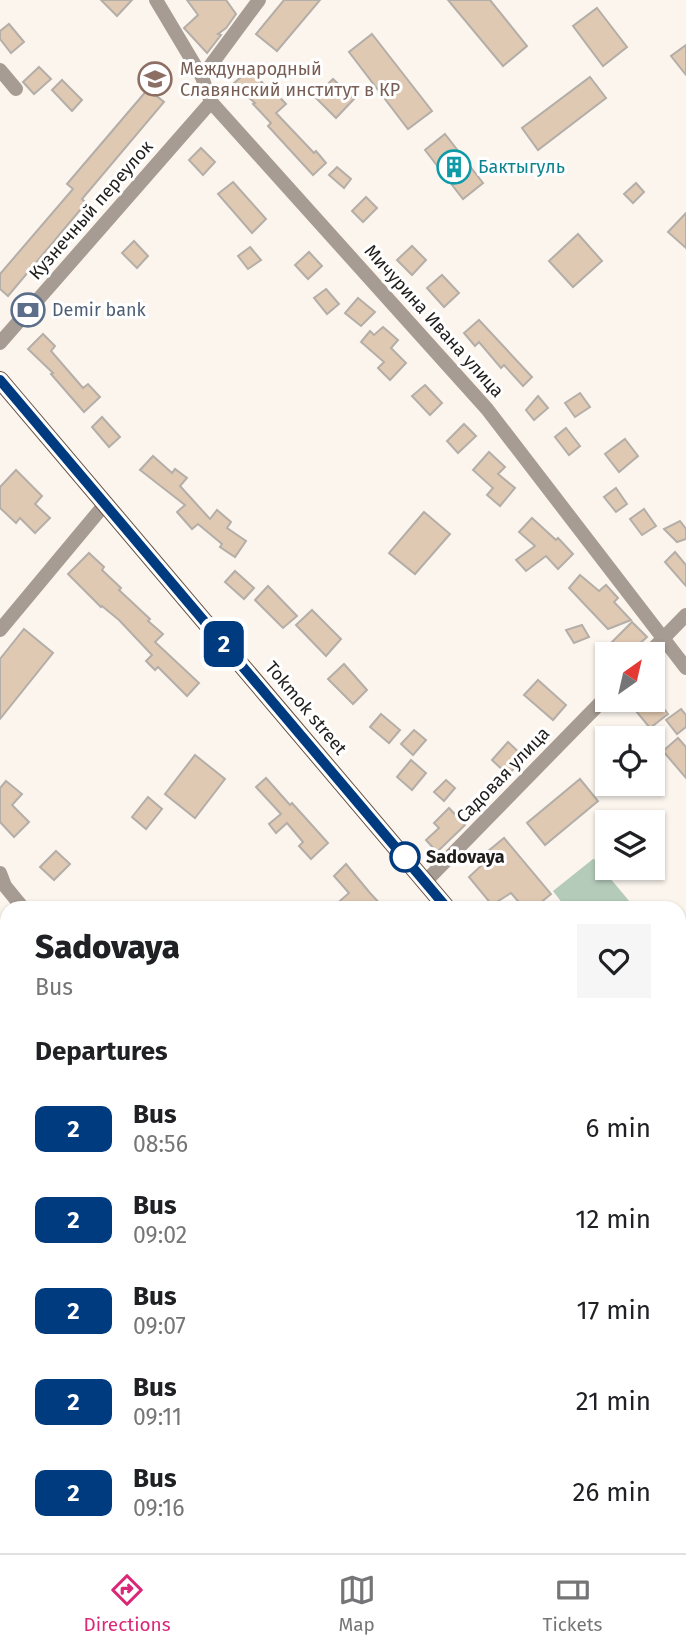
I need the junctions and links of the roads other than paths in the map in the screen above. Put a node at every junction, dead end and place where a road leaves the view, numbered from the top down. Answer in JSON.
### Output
{"nodes":[{"id":1,"x":156,"y":0,"type":"edge"},
{"id":2,"x":259,"y":0,"type":"edge"},
{"id":3,"x":0,"y":70,"type":"edge"},
{"id":4,"x":202,"y":77,"type":"junction"},
{"id":5,"x":16,"y":89,"type":"dead end"},
{"id":6,"x":211,"y":102,"type":"junction"},
{"id":7,"x":0,"y":343,"type":"edge"},
{"id":8,"x":0,"y":380,"type":"edge"},
{"id":9,"x":105,"y":504,"type":"junction"},
{"id":10,"x":686,"y":615,"type":"edge"},
{"id":11,"x":0,"y":630,"type":"edge"},
{"id":12,"x":664,"y":638,"type":"junction"},
{"id":13,"x":660,"y":642,"type":"edge"},
{"id":14,"x":686,"y":668,"type":"edge"},
{"id":15,"x":595,"y":708,"type":"edge"},
{"id":16,"x":0,"y":873,"type":"edge"},
{"id":17,"x":426,"y":881,"type":"junction"},
{"id":18,"x":17,"y":901,"type":"edge"},
{"id":19,"x":437,"y":901,"type":"edge"}],
"edges":[{"from":1,"to":4,"type":"street","name":"Мичурина Ивана улица"},
{"from":2,"to":4,"type":"street"},
{"from":3,"to":5,"type":"street"},
{"from":4,"to":6,"type":"street","name":"Мичурина Ивана улица"},
{"from":6,"to":7,"type":"street","name":"Кузнечный переулок"},
{"from":6,"to":12,"type":"street","name":"Мичурина Ивана улица"},
{"from":8,"to":9,"type":"main road","name":"Tokmok street"},
{"from":9,"to":11,"type":"street"},
{"from":9,"to":17,"type":"main road","name":"Tokmok street"},
{"from":10,"to":12,"type":"street"},
{"from":12,"to":13,"type":"street"},
{"from":12,"to":14,"type":"street","name":"Мичурина Ивана улица"},
{"from":15,"to":17,"type":"street","name":"Садовая улица"},
{"from":16,"to":18,"type":"street"},
{"from":17,"to":19,"type":"main road","name":"Tokmok street"}]}
